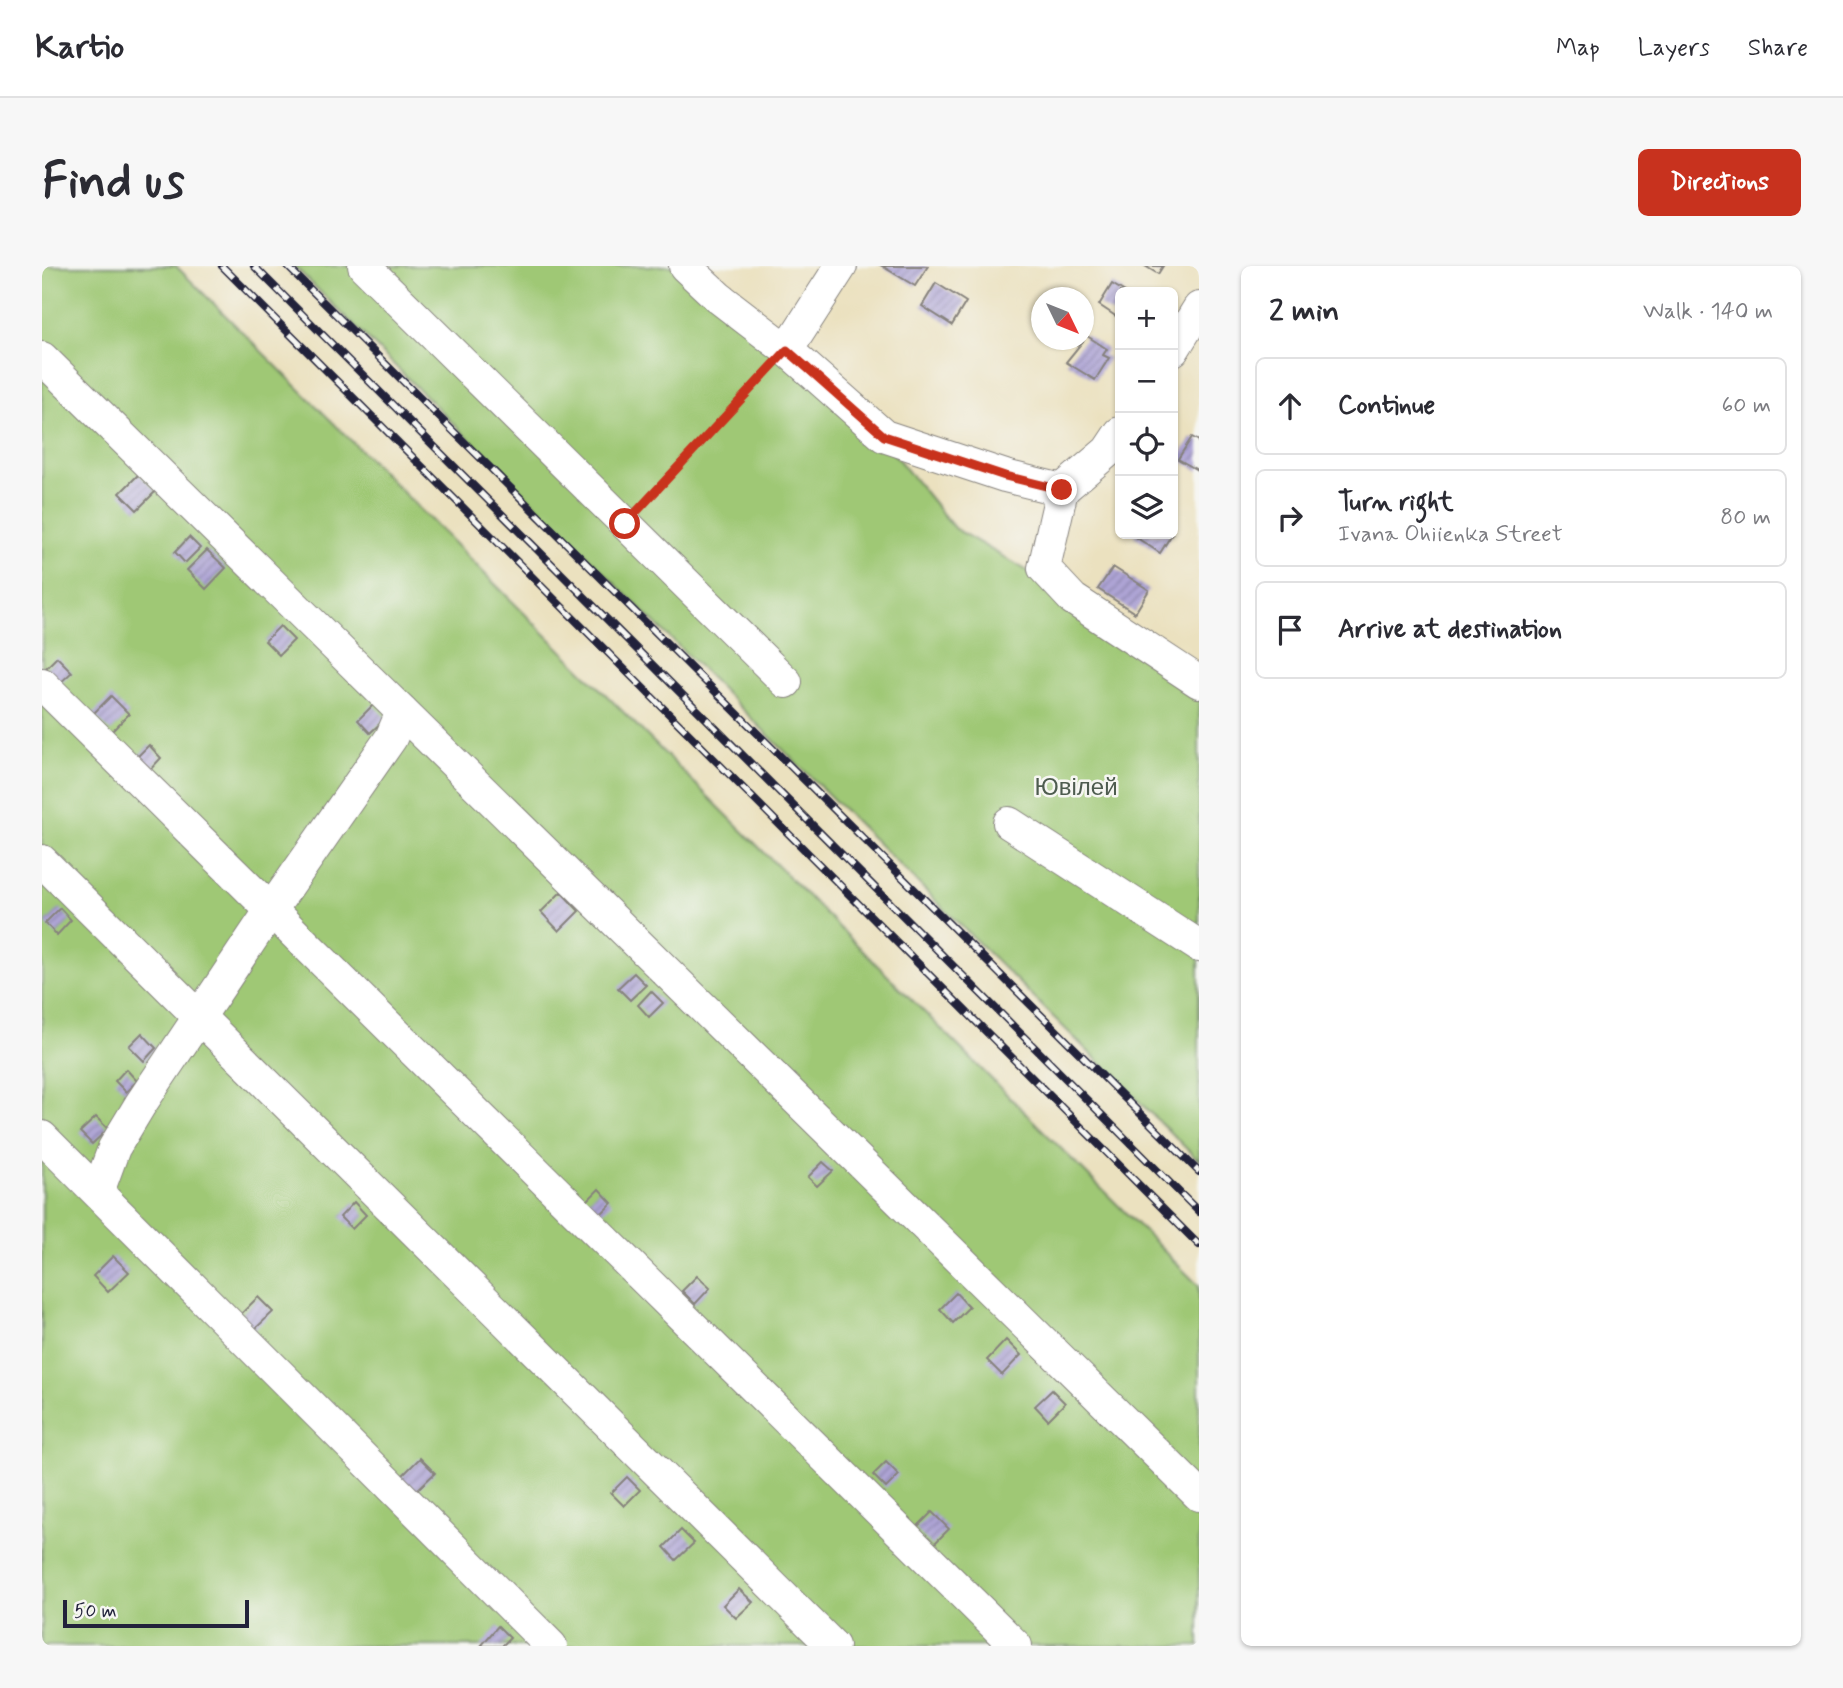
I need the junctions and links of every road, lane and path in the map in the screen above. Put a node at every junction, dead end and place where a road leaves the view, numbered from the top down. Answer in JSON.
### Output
{"nodes":[{"id":1,"x":364,"y":266,"type":"edge"},
{"id":2,"x":685,"y":266,"type":"edge"},
{"id":3,"x":841,"y":266,"type":"edge"},
{"id":4,"x":1199,"y":308,"type":"edge"},
{"id":5,"x":1178,"y":342,"type":"edge"},
{"id":6,"x":787,"y":350,"type":"junction"},
{"id":7,"x":42,"y":358,"type":"edge"},
{"id":8,"x":1115,"y":440,"type":"edge"},
{"id":9,"x":1062,"y":490,"type":"junction"},
{"id":10,"x":625,"y":524,"type":"junction"},
{"id":11,"x":786,"y":682,"type":"dead end"},
{"id":12,"x":1199,"y":682,"type":"edge"},
{"id":13,"x":42,"y":684,"type":"edge"},
{"id":14,"x":402,"y":712,"type":"junction"},
{"id":15,"x":1009,"y":823,"type":"dead end"},
{"id":16,"x":42,"y":861,"type":"edge"},
{"id":17,"x":271,"y":910,"type":"junction"},
{"id":18,"x":1199,"y":946,"type":"edge"},
{"id":19,"x":201,"y":1018,"type":"junction"},
{"id":20,"x":42,"y":1137,"type":"edge"},
{"id":21,"x":98,"y":1192,"type":"junction"},
{"id":22,"x":1199,"y":1494,"type":"edge"},
{"id":23,"x":551,"y":1646,"type":"edge"},
{"id":24,"x":833,"y":1646,"type":"edge"},
{"id":25,"x":1016,"y":1646,"type":"edge"}],
"edges":[{"from":1,"to":10,"type":"street"},
{"from":2,"to":6,"type":"street"},
{"from":3,"to":6,"type":"street"},
{"from":4,"to":5,"type":"street"},
{"from":6,"to":9,"type":"street"},
{"from":6,"to":10,"type":"path"},
{"from":7,"to":14,"type":"street"},
{"from":8,"to":9,"type":"street"},
{"from":9,"to":12,"type":"street"},
{"from":10,"to":11,"type":"street"},
{"from":13,"to":17,"type":"street"},
{"from":14,"to":17,"type":"street"},
{"from":14,"to":22,"type":"street"},
{"from":15,"to":18,"type":"street"},
{"from":16,"to":19,"type":"street"},
{"from":17,"to":19,"type":"street"},
{"from":17,"to":25,"type":"street"},
{"from":19,"to":21,"type":"street"},
{"from":19,"to":24,"type":"street"},
{"from":20,"to":21,"type":"street"},
{"from":21,"to":23,"type":"street"}]}
